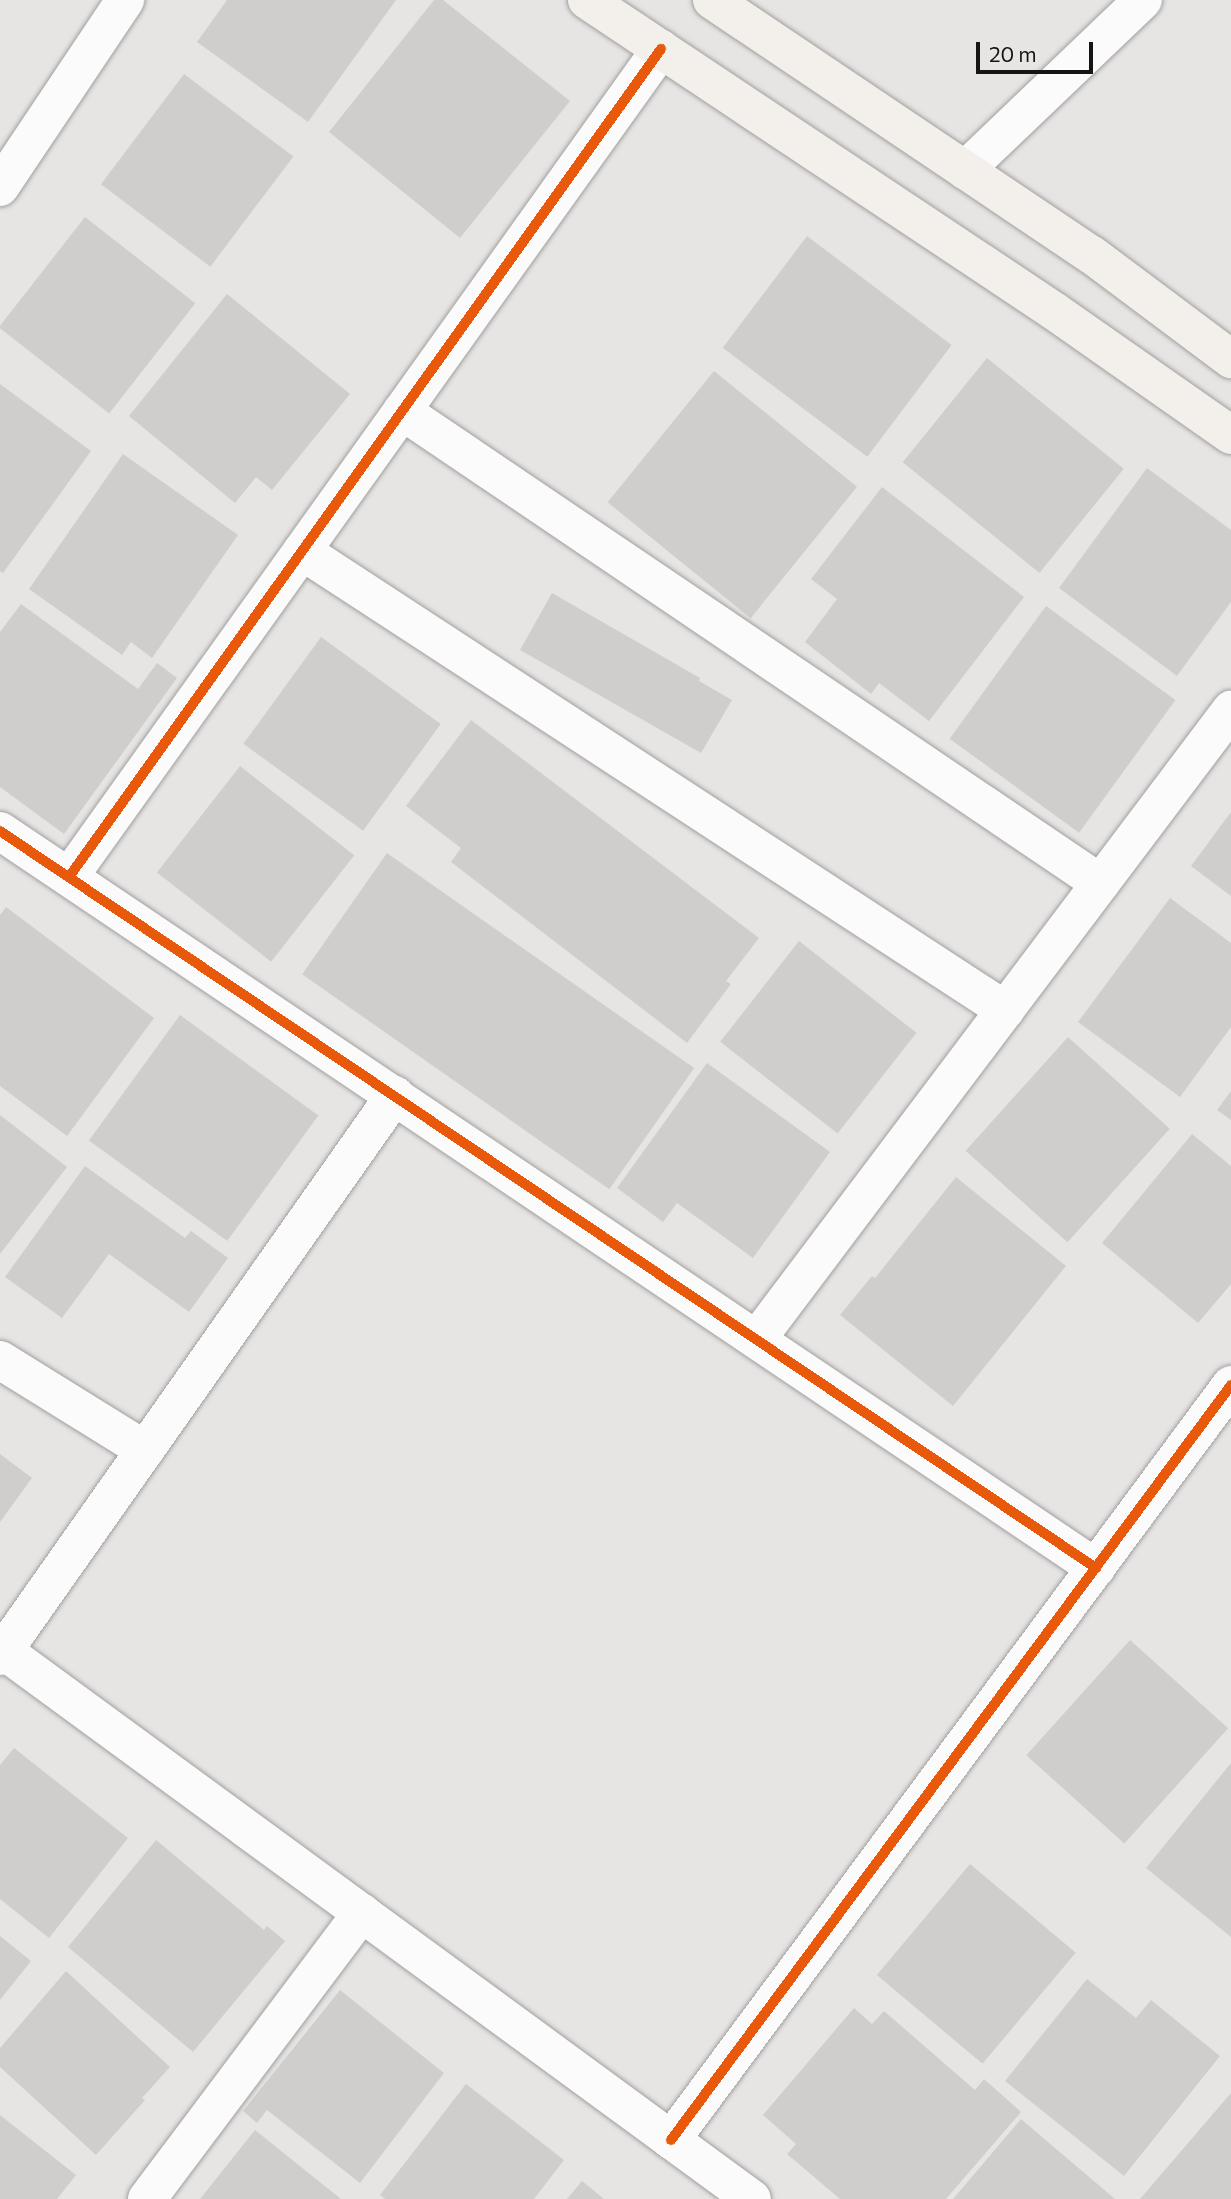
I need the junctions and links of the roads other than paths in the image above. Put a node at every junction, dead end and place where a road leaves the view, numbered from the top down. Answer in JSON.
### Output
{"nodes":[{"id":1,"x":125,"y":0,"type":"edge"},
{"id":2,"x":587,"y":0,"type":"edge"},
{"id":3,"x":1143,"y":0,"type":"edge"},
{"id":4,"x":718,"y":2,"type":"edge"},
{"id":5,"x":661,"y":49,"type":"junction"},
{"id":6,"x":13,"y":139,"type":"edge"},
{"id":7,"x":965,"y":170,"type":"junction"},
{"id":8,"x":0,"y":187,"type":"edge"},
{"id":9,"x":1231,"y":359,"type":"edge"},
{"id":10,"x":402,"y":411,"type":"junction"},
{"id":11,"x":1231,"y":435,"type":"edge"},
{"id":12,"x":302,"y":551,"type":"junction"},
{"id":13,"x":1231,"y":710,"type":"edge"},
{"id":14,"x":0,"y":831,"type":"edge"},
{"id":15,"x":69,"y":877,"type":"junction"},
{"id":16,"x":1100,"y":883,"type":"junction"},
{"id":17,"x":1005,"y":1010,"type":"junction"},
{"id":18,"x":395,"y":1095,"type":"junction"},
{"id":19,"x":757,"y":1339,"type":"junction"},
{"id":20,"x":0,"y":1360,"type":"edge"},
{"id":21,"x":1231,"y":1385,"type":"edge"},
{"id":22,"x":145,"y":1450,"type":"junction"},
{"id":23,"x":1096,"y":1568,"type":"junction"},
{"id":24,"x":2,"y":1653,"type":"edge"},
{"id":25,"x":362,"y":1913,"type":"junction"},
{"id":26,"x":671,"y":2140,"type":"junction"},
{"id":27,"x":147,"y":2199,"type":"edge"},
{"id":28,"x":752,"y":2199,"type":"edge"}],
"edges":[{"from":1,"to":6,"type":"street"},
{"from":2,"to":5,"type":"main road"},
{"from":3,"to":7,"type":"street"},
{"from":4,"to":7,"type":"main road"},
{"from":5,"to":10,"type":"street"},
{"from":5,"to":11,"type":"main road"},
{"from":6,"to":8,"type":"street"},
{"from":7,"to":9,"type":"main road"},
{"from":10,"to":12,"type":"street"},
{"from":10,"to":16,"type":"street"},
{"from":12,"to":15,"type":"street"},
{"from":12,"to":17,"type":"street"},
{"from":13,"to":16,"type":"street"},
{"from":14,"to":15,"type":"street"},
{"from":15,"to":18,"type":"street"},
{"from":16,"to":17,"type":"street"},
{"from":17,"to":19,"type":"street"},
{"from":18,"to":19,"type":"street"},
{"from":18,"to":22,"type":"street"},
{"from":19,"to":23,"type":"street"},
{"from":20,"to":22,"type":"street"},
{"from":21,"to":23,"type":"street"},
{"from":22,"to":24,"type":"street"},
{"from":23,"to":26,"type":"street"},
{"from":24,"to":25,"type":"street"},
{"from":25,"to":26,"type":"street"},
{"from":25,"to":27,"type":"street"},
{"from":26,"to":28,"type":"street"}]}
